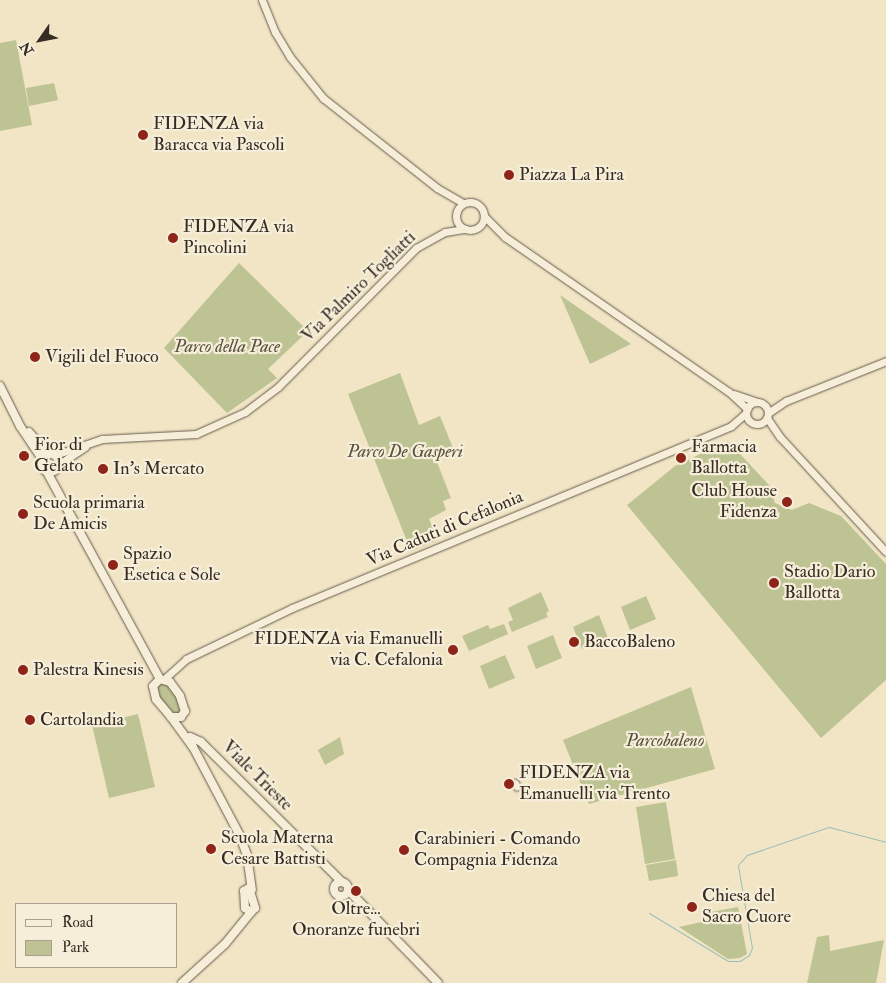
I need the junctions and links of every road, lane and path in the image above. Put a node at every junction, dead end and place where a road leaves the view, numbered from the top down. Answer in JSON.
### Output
{"nodes":[{"id":1,"x":262,"y":0,"type":"edge"},
{"id":2,"x":437,"y":188,"type":"junction"},
{"id":3,"x":462,"y":203,"type":"junction"},
{"id":4,"x":456,"y":215,"type":"junction"},
{"id":5,"x":484,"y":216,"type":"junction"},
{"id":6,"x":478,"y":228,"type":"junction"},
{"id":7,"x":465,"y":229,"type":"junction"},
{"id":8,"x":433,"y":237,"type":"junction"},
{"id":9,"x":504,"y":238,"type":"junction"},
{"id":10,"x":886,"y":361,"type":"edge"},
{"id":11,"x":0,"y":386,"type":"edge"},
{"id":12,"x":729,"y":392,"type":"junction"},
{"id":13,"x":786,"y":401,"type":"junction"},
{"id":14,"x":761,"y":404,"type":"junction"},
{"id":15,"x":746,"y":411,"type":"junction"},
{"id":16,"x":767,"y":416,"type":"junction"},
{"id":17,"x":754,"y":424,"type":"junction"},
{"id":18,"x":731,"y":426,"type":"junction"},
{"id":19,"x":780,"y":437,"type":"junction"},
{"id":20,"x":91,"y":442,"type":"junction"},
{"id":21,"x":48,"y":456,"type":"junction"},
{"id":22,"x":59,"y":466,"type":"junction"},
{"id":23,"x":47,"y":472,"type":"junction"},
{"id":24,"x":66,"y":508,"type":"junction"},
{"id":25,"x":886,"y":552,"type":"edge"},
{"id":26,"x":149,"y":663,"type":"junction"},
{"id":27,"x":177,"y":669,"type":"junction"},
{"id":28,"x":161,"y":679,"type":"junction"},
{"id":29,"x":154,"y":686,"type":"junction"},
{"id":30,"x":174,"y":686,"type":"junction"},
{"id":31,"x":171,"y":717,"type":"junction"},
{"id":32,"x":180,"y":717,"type":"junction"},
{"id":33,"x":190,"y":737,"type":"junction"},
{"id":34,"x":193,"y":746,"type":"junction"},
{"id":35,"x":342,"y":882,"type":"junction"},
{"id":36,"x":348,"y":890,"type":"junction"},
{"id":37,"x":341,"y":896,"type":"junction"},
{"id":38,"x":364,"y":907,"type":"junction"},
{"id":39,"x":182,"y":983,"type":"edge"},
{"id":40,"x":438,"y":983,"type":"edge"}],
"edges":[{"from":1,"to":2,"type":"street"},
{"from":2,"to":3,"type":"street"},
{"from":2,"to":4,"type":"street"},
{"from":3,"to":4,"type":"street","name":"Via Palmiro Togliatti"},
{"from":3,"to":5,"type":"street","name":"Via Palmiro Togliatti"},
{"from":4,"to":7,"type":"street"},
{"from":4,"to":8,"type":"street","name":"Via Palmiro Togliatti"},
{"from":5,"to":6,"type":"street"},
{"from":5,"to":9,"type":"street","name":"Via Palmiro Togliatti"},
{"from":6,"to":7,"type":"street","name":"Via Palmiro Togliatti"},
{"from":6,"to":9,"type":"street","name":"Via Palmiro Togliatti"},
{"from":7,"to":8,"type":"street","name":"Via Palmiro Togliatti"},
{"from":8,"to":20,"type":"street","name":"Via Palmiro Togliatti"},
{"from":9,"to":12,"type":"street","name":"Via Palmiro Togliatti"},
{"from":10,"to":13,"type":"street"},
{"from":11,"to":21,"type":"main road"},
{"from":12,"to":14,"type":"street","name":"Via Palmiro Togliatti"},
{"from":12,"to":15,"type":"street","name":"Via Palmiro Togliatti"},
{"from":13,"to":14,"type":"street"},
{"from":13,"to":16,"type":"street"},
{"from":14,"to":15,"type":"street"},
{"from":14,"to":16,"type":"street","name":"Via Palmiro Togliatti"},
{"from":15,"to":17,"type":"street","name":"Via Palmiro Togliatti"},
{"from":15,"to":18,"type":"street","name":"Via Caduti di Cefalonia"},
{"from":16,"to":17,"type":"street"},
{"from":16,"to":19,"type":"street","name":"Via Palmiro Togliatti"},
{"from":17,"to":18,"type":"street","name":"Via Caduti di Cefalonia"},
{"from":17,"to":19,"type":"street","name":"Via Palmiro Togliatti"},
{"from":18,"to":27,"type":"street","name":"Via Caduti di Cefalonia"},
{"from":19,"to":25,"type":"street","name":"Via Palmiro Togliatti"},
{"from":20,"to":21,"type":"street","name":"Via Palmiro Togliatti"},
{"from":20,"to":22,"type":"street"},
{"from":21,"to":22,"type":"main road"},
{"from":21,"to":23,"type":"main road"},
{"from":22,"to":23,"type":"main road"},
{"from":22,"to":24,"type":"main road"},
{"from":23,"to":24,"type":"main road"},
{"from":24,"to":26,"type":"main road"},
{"from":26,"to":28,"type":"main road"},
{"from":26,"to":29,"type":"main road"},
{"from":27,"to":28,"type":"street","name":"Via Caduti di Cefalonia"},
{"from":27,"to":30,"type":"street"},
{"from":28,"to":29,"type":"main road"},
{"from":28,"to":30,"type":"main road"},
{"from":29,"to":31,"type":"main road"},
{"from":30,"to":32,"type":"main road"},
{"from":31,"to":32,"type":"main road"},
{"from":31,"to":34,"type":"main road"},
{"from":32,"to":33,"type":"main road"},
{"from":33,"to":34,"type":"main road"},
{"from":33,"to":35,"type":"main road","name":"Viale Trieste"},
{"from":34,"to":39,"type":"main road"},
{"from":35,"to":36,"type":"main road","name":"Viale Trieste"},
{"from":35,"to":37,"type":"main road"},
{"from":36,"to":37,"type":"main road"},
{"from":36,"to":38,"type":"main road"},
{"from":37,"to":38,"type":"main road"},
{"from":38,"to":40,"type":"main road"}]}
